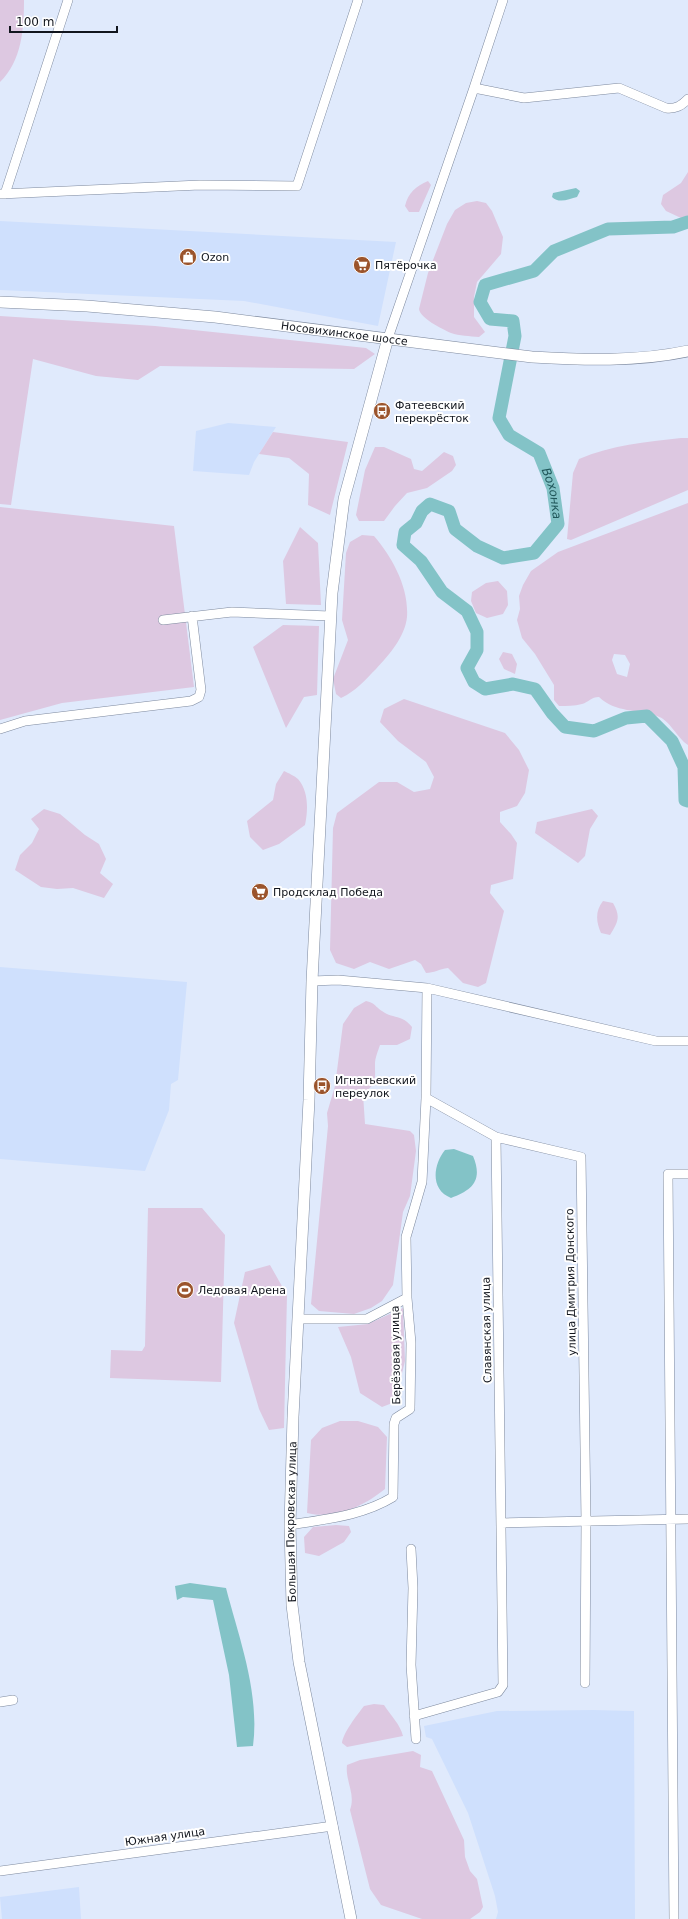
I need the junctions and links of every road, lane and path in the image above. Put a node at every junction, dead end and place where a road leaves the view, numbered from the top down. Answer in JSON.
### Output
{"nodes":[{"id":1,"x":68,"y":0,"type":"edge"},
{"id":2,"x":358,"y":0,"type":"edge"},
{"id":3,"x":503,"y":0,"type":"edge"},
{"id":4,"x":474,"y":88,"type":"junction"},
{"id":5,"x":688,"y":99,"type":"edge"},
{"id":6,"x":2,"y":194,"type":"edge"},
{"id":7,"x":0,"y":302,"type":"edge"},
{"id":8,"x":388,"y":338,"type":"junction"},
{"id":9,"x":688,"y":350,"type":"edge"},
{"id":10,"x":192,"y":616,"type":"junction"},
{"id":11,"x":330,"y":616,"type":"junction"},
{"id":12,"x":163,"y":620,"type":"dead end"},
{"id":13,"x":0,"y":729,"type":"edge"},
{"id":14,"x":312,"y":981,"type":"junction"},
{"id":15,"x":427,"y":988,"type":"junction"},
{"id":16,"x":688,"y":1041,"type":"edge"},
{"id":17,"x":426,"y":1098,"type":"junction"},
{"id":18,"x":496,"y":1136,"type":"junction"},
{"id":19,"x":688,"y":1174,"type":"edge"},
{"id":20,"x":407,"y":1298,"type":"junction"},
{"id":21,"x":298,"y":1319,"type":"junction"},
{"id":22,"x":670,"y":1520,"type":"junction"},
{"id":23,"x":688,"y":1520,"type":"edge"},
{"id":24,"x":586,"y":1521,"type":"junction"},
{"id":25,"x":502,"y":1523,"type":"junction"},
{"id":26,"x":290,"y":1525,"type":"junction"},
{"id":27,"x":411,"y":1549,"type":"dead end"},
{"id":28,"x":585,"y":1683,"type":"dead end"},
{"id":29,"x":14,"y":1700,"type":"dead end"},
{"id":30,"x":0,"y":1702,"type":"edge"},
{"id":31,"x":414,"y":1716,"type":"junction"},
{"id":32,"x":416,"y":1739,"type":"dead end"},
{"id":33,"x":333,"y":1826,"type":"junction"},
{"id":34,"x":0,"y":1871,"type":"edge"},
{"id":35,"x":351,"y":1919,"type":"edge"},
{"id":36,"x":674,"y":1919,"type":"edge"}],
"edges":[{"from":1,"to":6,"type":"street"},
{"from":2,"to":6,"type":"street"},
{"from":3,"to":4,"type":"street"},
{"from":4,"to":5,"type":"street"},
{"from":4,"to":8,"type":"street"},
{"from":7,"to":8,"type":"main road","name":"Носовихинское шоссе"},
{"from":8,"to":9,"type":"main road","name":"Носовихинское шоссе"},
{"from":8,"to":11,"type":"main road","name":"Большая Покровская улица"},
{"from":10,"to":11,"type":"street"},
{"from":10,"to":12,"type":"street"},
{"from":10,"to":13,"type":"street"},
{"from":11,"to":14,"type":"main road","name":"Большая Покровская улица"},
{"from":14,"to":15,"type":"street"},
{"from":14,"to":21,"type":"main road","name":"Большая Покровская улица"},
{"from":15,"to":16,"type":"street"},
{"from":15,"to":17,"type":"street"},
{"from":17,"to":18,"type":"street","name":"улица Дмитрия Донского"},
{"from":17,"to":20,"type":"street","name":"Берёзовая улица"},
{"from":18,"to":24,"type":"street","name":"улица Дмитрия Донского"},
{"from":18,"to":25,"type":"street","name":"Славянская улица"},
{"from":19,"to":22,"type":"street"},
{"from":20,"to":21,"type":"street"},
{"from":20,"to":26,"type":"street","name":"Берёзовая улица"},
{"from":21,"to":26,"type":"main road","name":"Большая Покровская улица"},
{"from":22,"to":23,"type":"street"},
{"from":22,"to":24,"type":"street"},
{"from":22,"to":36,"type":"street"},
{"from":24,"to":25,"type":"street"},
{"from":24,"to":28,"type":"street","name":"улица Дмитрия Донского"},
{"from":25,"to":31,"type":"street","name":"Славянская улица"},
{"from":26,"to":33,"type":"main road","name":"Большая Покровская улица"},
{"from":27,"to":31,"type":"street"},
{"from":29,"to":30,"type":"street"},
{"from":31,"to":32,"type":"street"},
{"from":33,"to":34,"type":"street","name":"Южная улица"},
{"from":33,"to":35,"type":"main road","name":"Большая Покровская улица"}]}
